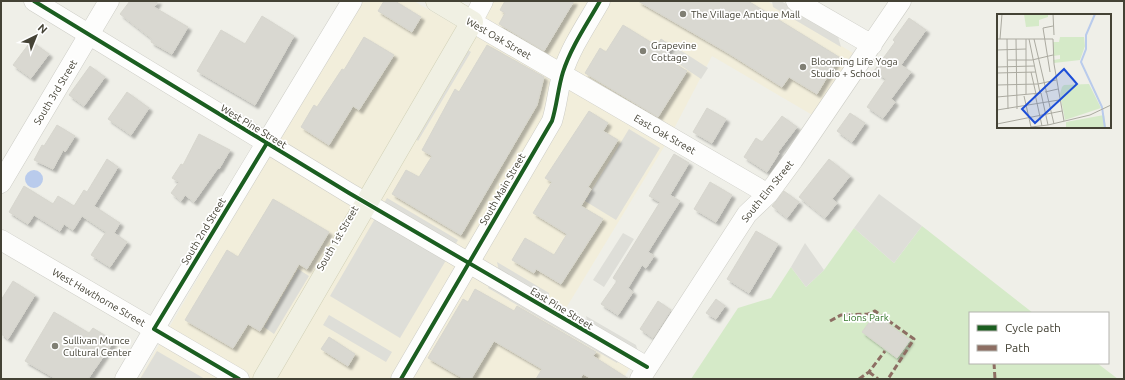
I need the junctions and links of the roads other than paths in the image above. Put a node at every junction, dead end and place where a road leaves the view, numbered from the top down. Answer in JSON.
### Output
{"nodes":[{"id":1,"x":34,"y":1,"type":"edge"},
{"id":2,"x":109,"y":1,"type":"edge"},
{"id":3,"x":352,"y":1,"type":"edge"},
{"id":4,"x":437,"y":1,"type":"edge"},
{"id":5,"x":483,"y":1,"type":"edge"},
{"id":6,"x":600,"y":1,"type":"edge"},
{"id":7,"x":796,"y":1,"type":"edge"},
{"id":8,"x":901,"y":1,"type":"edge"},
{"id":9,"x":472,"y":22,"type":"junction"},
{"id":10,"x":89,"y":36,"type":"junction"},
{"id":11,"x":872,"y":45,"type":"junction"},
{"id":12,"x":562,"y":74,"type":"junction"},
{"id":13,"x":267,"y":143,"type":"junction"},
{"id":14,"x":1,"y":183,"type":"edge"},
{"id":15,"x":768,"y":194,"type":"junction"},
{"id":16,"x":366,"y":203,"type":"junction"},
{"id":17,"x":1,"y":240,"type":"edge"},
{"id":18,"x":469,"y":262,"type":"junction"},
{"id":19,"x":154,"y":329,"type":"junction"},
{"id":20,"x":643,"y":373,"type":"edge"},
{"id":21,"x":125,"y":379,"type":"edge"},
{"id":22,"x":239,"y":379,"type":"edge"},
{"id":23,"x":264,"y":379,"type":"edge"},
{"id":24,"x":401,"y":379,"type":"edge"}],
"edges":[{"from":1,"to":10,"type":"street","name":"West Pine Street"},
{"from":2,"to":10,"type":"street","name":"South 3rd Street"},
{"from":3,"to":13,"type":"street","name":"South 2nd Street"},
{"from":4,"to":9,"type":"main road","name":"West Oak Street"},
{"from":5,"to":9,"type":"street","name":"South 1st Street"},
{"from":6,"to":12,"type":"street","name":"South Main Street"},
{"from":7,"to":11,"type":"street"},
{"from":8,"to":11,"type":"street","name":"South Elm Street"},
{"from":9,"to":12,"type":"street","name":"West Oak Street"},
{"from":9,"to":16,"type":"main road","name":"South 1st Street"},
{"from":10,"to":13,"type":"street","name":"West Pine Street"},
{"from":10,"to":14,"type":"street","name":"South 3rd Street"},
{"from":11,"to":15,"type":"street","name":"South Elm Street"},
{"from":12,"to":15,"type":"street","name":"East Oak Street"},
{"from":12,"to":18,"type":"street","name":"South Main Street"},
{"from":13,"to":16,"type":"street","name":"West Pine Street"},
{"from":13,"to":19,"type":"street","name":"South 2nd Street"},
{"from":15,"to":20,"type":"street","name":"South Elm Street"},
{"from":16,"to":18,"type":"street","name":"West Pine Street"},
{"from":16,"to":23,"type":"main road","name":"South 1st Street"},
{"from":17,"to":19,"type":"street","name":"West Hawthorne Street"},
{"from":18,"to":20,"type":"street","name":"East Pine Street"},
{"from":18,"to":24,"type":"street","name":"South Main Street"},
{"from":19,"to":21,"type":"street","name":"South 2nd Street"},
{"from":19,"to":22,"type":"street","name":"West Hawthorne Street"}]}
